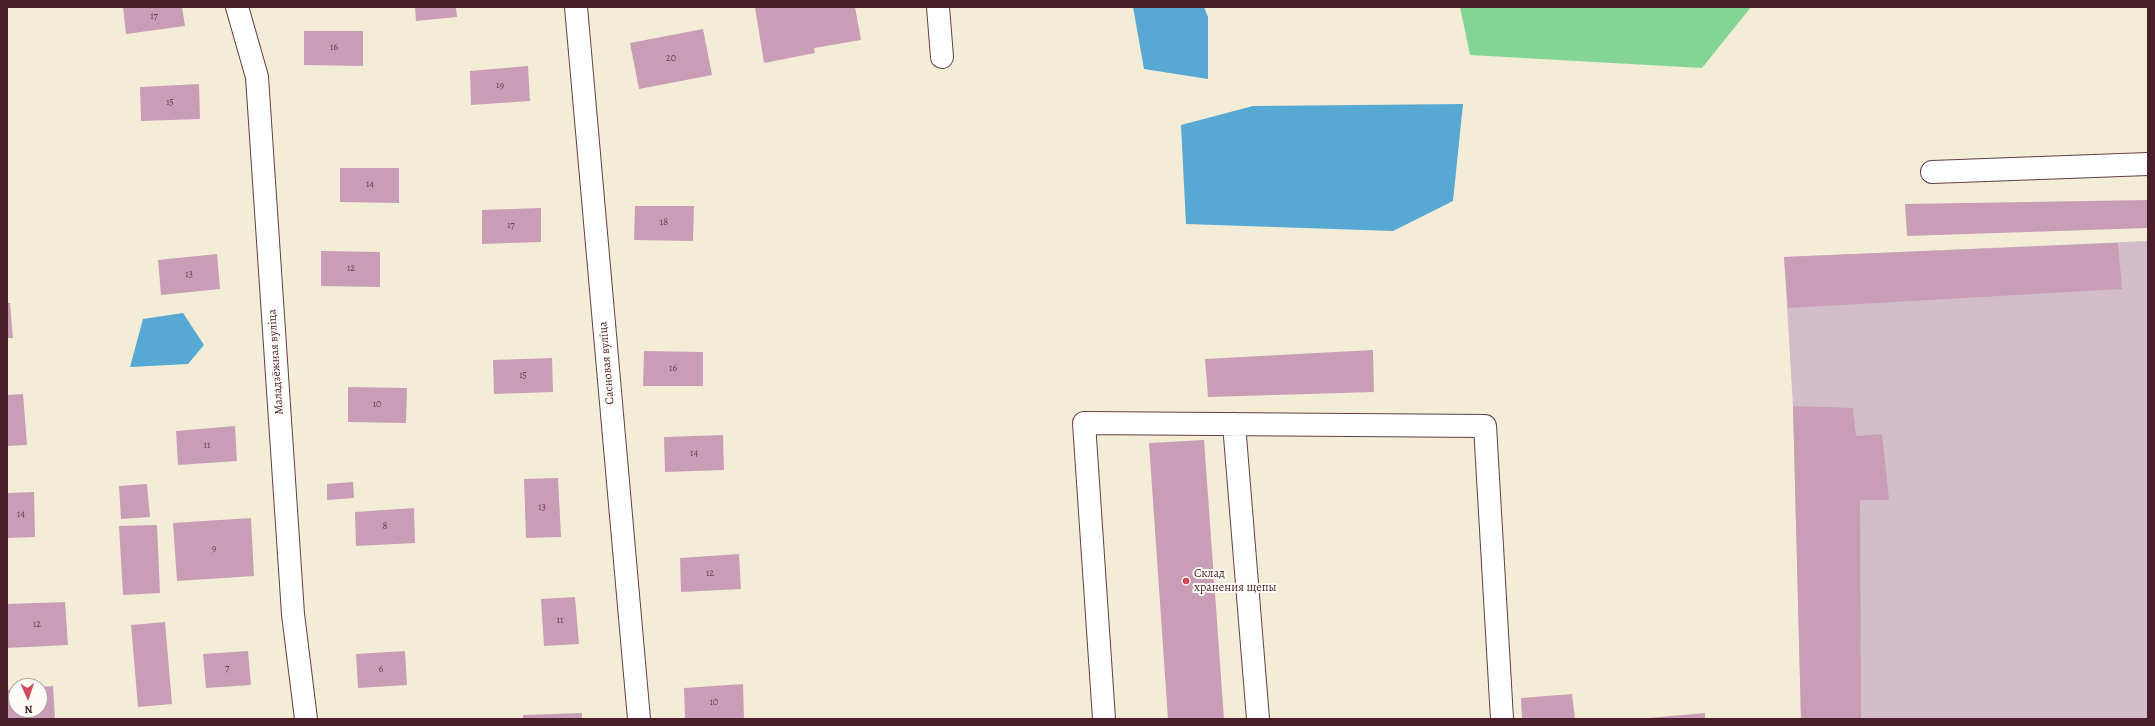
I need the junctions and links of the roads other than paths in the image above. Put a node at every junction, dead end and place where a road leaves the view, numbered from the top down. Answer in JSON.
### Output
{"nodes":[{"id":1,"x":237,"y":7,"type":"edge"},
{"id":2,"x":576,"y":7,"type":"edge"},
{"id":3,"x":938,"y":7,"type":"edge"},
{"id":4,"x":942,"y":58,"type":"dead end"},
{"id":5,"x":2148,"y":164,"type":"edge"},
{"id":6,"x":1932,"y":172,"type":"dead end"},
{"id":7,"x":1234,"y":424,"type":"junction"},
{"id":8,"x":306,"y":719,"type":"edge"},
{"id":9,"x":639,"y":719,"type":"edge"},
{"id":10,"x":1104,"y":719,"type":"edge"},
{"id":11,"x":1258,"y":719,"type":"edge"},
{"id":12,"x":1502,"y":719,"type":"edge"}],
"edges":[{"from":1,"to":8,"type":"street","name":"Маладзёжная вуліца"},
{"from":2,"to":9,"type":"street","name":"Сасновая вуліца"},
{"from":3,"to":4,"type":"street"},
{"from":5,"to":6,"type":"street"},
{"from":7,"to":10,"type":"street"},
{"from":7,"to":11,"type":"street"},
{"from":7,"to":12,"type":"street"}]}
